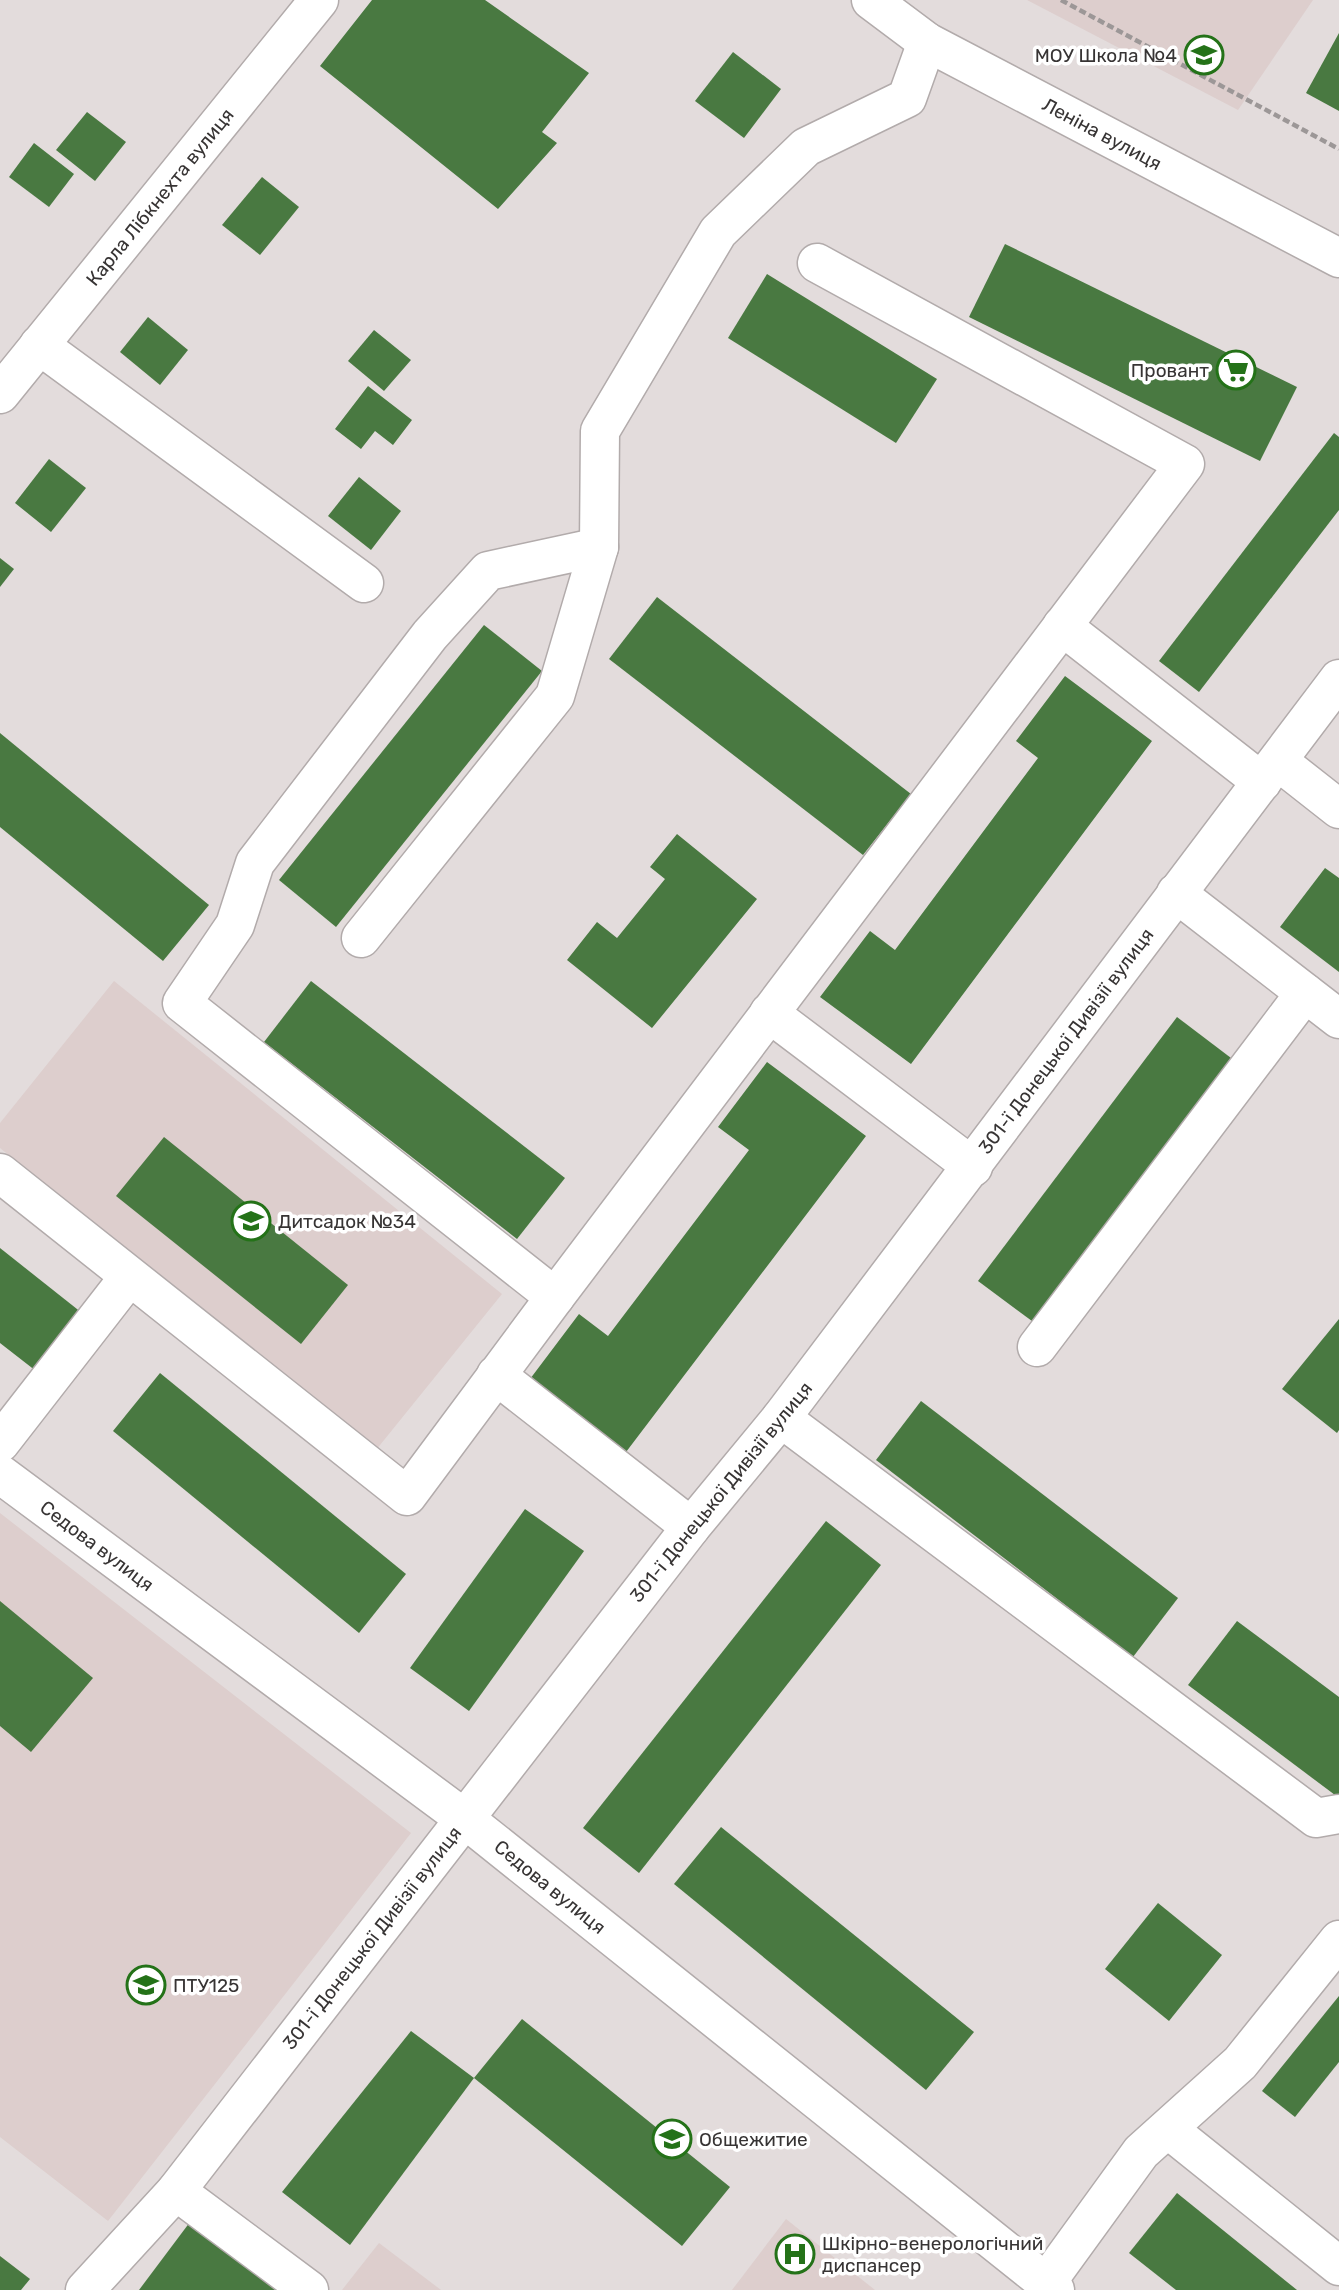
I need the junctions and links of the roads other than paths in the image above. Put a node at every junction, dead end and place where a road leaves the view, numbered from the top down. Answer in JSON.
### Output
{"nodes":[{"id":1,"x":319,"y":0,"type":"edge"},
{"id":2,"x":872,"y":0,"type":"edge"},
{"id":3,"x":927,"y":42,"type":"junction"},
{"id":4,"x":1339,"y":258,"type":"edge"},
{"id":5,"x":817,"y":263,"type":"dead end"},
{"id":6,"x":15,"y":363,"type":"edge"},
{"id":7,"x":599,"y":547,"type":"junction"},
{"id":8,"x":364,"y":583,"type":"dead end"},
{"id":9,"x":1062,"y":626,"type":"junction"},
{"id":10,"x":1339,"y":679,"type":"edge"},
{"id":11,"x":1270,"y":772,"type":"junction"},
{"id":12,"x":1339,"y":809,"type":"edge"},
{"id":13,"x":1175,"y":893,"type":"junction"},
{"id":14,"x":361,"y":938,"type":"dead end"},
{"id":15,"x":1305,"y":993,"type":"junction"},
{"id":16,"x":769,"y":1013,"type":"junction"},
{"id":17,"x":1339,"y":1019,"type":"edge"},
{"id":18,"x":973,"y":1167,"type":"junction"},
{"id":19,"x":0,"y":1173,"type":"edge"},
{"id":20,"x":129,"y":1277,"type":"junction"},
{"id":21,"x":555,"y":1297,"type":"junction"},
{"id":22,"x":1037,"y":1347,"type":"dead end"},
{"id":23,"x":496,"y":1375,"type":"junction"},
{"id":24,"x":781,"y":1418,"type":"junction"},
{"id":25,"x":0,"y":1443,"type":"edge"},
{"id":26,"x":0,"y":1475,"type":"edge"},
{"id":27,"x":691,"y":1527,"type":"junction"},
{"id":28,"x":1339,"y":1814,"type":"edge"},
{"id":29,"x":465,"y":1819,"type":"junction"},
{"id":30,"x":1339,"y":1940,"type":"edge"},
{"id":31,"x":1168,"y":2129,"type":"junction"},
{"id":32,"x":176,"y":2191,"type":"junction"},
{"id":33,"x":1339,"y":2266,"type":"edge"},
{"id":34,"x":1050,"y":2286,"type":"edge"},
{"id":35,"x":89,"y":2289,"type":"edge"},
{"id":36,"x":309,"y":2290,"type":"edge"}],
"edges":[{"from":1,"to":6,"type":"street","name":"Карла Лібкнехта вулиця"},
{"from":2,"to":3,"type":"street","name":"Леніна вулиця"},
{"from":3,"to":4,"type":"street","name":"Леніна вулиця"},
{"from":3,"to":7,"type":"street"},
{"from":5,"to":9,"type":"street"},
{"from":6,"to":8,"type":"street"},
{"from":7,"to":14,"type":"street"},
{"from":7,"to":21,"type":"street"},
{"from":9,"to":11,"type":"street"},
{"from":9,"to":16,"type":"street"},
{"from":10,"to":11,"type":"street","name":"301-ї Донецької Дивізії вулиця"},
{"from":11,"to":12,"type":"street"},
{"from":11,"to":13,"type":"street","name":"301-ї Донецької Дивізії вулиця"},
{"from":13,"to":15,"type":"street"},
{"from":13,"to":18,"type":"street","name":"301-ї Донецької Дивізії вулиця"},
{"from":15,"to":17,"type":"street"},
{"from":15,"to":22,"type":"street"},
{"from":16,"to":18,"type":"street"},
{"from":16,"to":21,"type":"street"},
{"from":18,"to":24,"type":"street","name":"301-ї Донецької Дивізії вулиця"},
{"from":19,"to":20,"type":"street"},
{"from":20,"to":23,"type":"street"},
{"from":20,"to":25,"type":"street"},
{"from":21,"to":23,"type":"street"},
{"from":23,"to":27,"type":"street"},
{"from":24,"to":27,"type":"street","name":"301-ї Донецької Дивізії вулиця"},
{"from":24,"to":28,"type":"street"},
{"from":26,"to":29,"type":"street","name":"Седова вулиця"},
{"from":27,"to":29,"type":"street","name":"301-ї Донецької Дивізії вулиця"},
{"from":29,"to":32,"type":"street","name":"301-ї Донецької Дивізії вулиця"},
{"from":29,"to":34,"type":"street","name":"Седова вулиця"},
{"from":30,"to":31,"type":"street"},
{"from":31,"to":33,"type":"street"},
{"from":31,"to":34,"type":"street"},
{"from":32,"to":35,"type":"street","name":"301-ї Донецької Дивізії вулиця"},
{"from":32,"to":36,"type":"street"}]}
